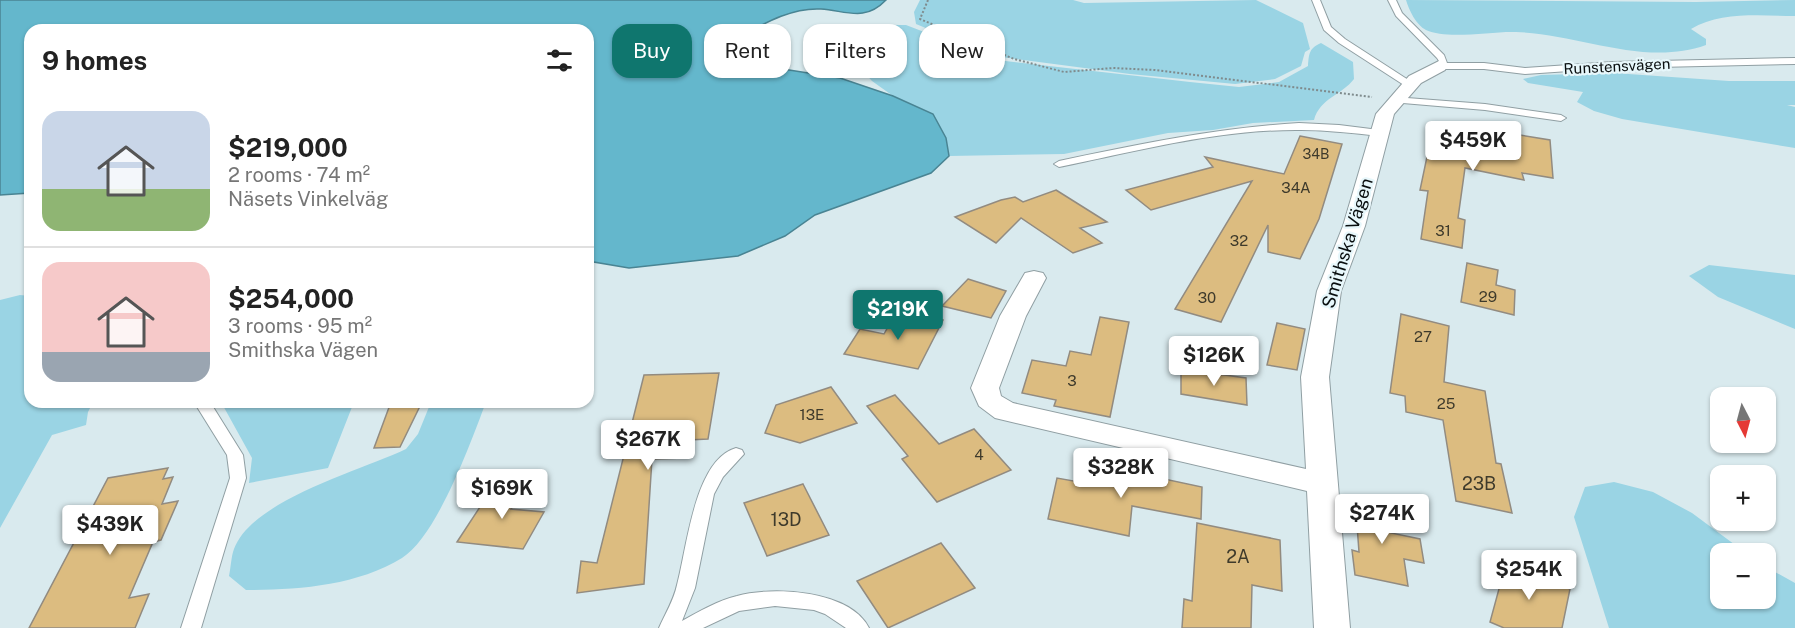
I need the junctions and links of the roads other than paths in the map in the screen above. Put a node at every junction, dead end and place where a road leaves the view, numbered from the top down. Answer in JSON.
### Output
{"nodes":[{"id":1,"x":1316,"y":0,"type":"edge"},
{"id":2,"x":1392,"y":0,"type":"edge"},
{"id":3,"x":1437,"y":58,"type":"junction"},
{"id":4,"x":1795,"y":61,"type":"edge"},
{"id":5,"x":1402,"y":92,"type":"junction"},
{"id":6,"x":1561,"y":118,"type":"dead end"},
{"id":7,"x":1378,"y":133,"type":"junction"},
{"id":8,"x":1059,"y":164,"type":"dead end"},
{"id":9,"x":1034,"y":278,"type":"dead end"},
{"id":10,"x":206,"y":408,"type":"edge"},
{"id":11,"x":736,"y":454,"type":"dead end"},
{"id":12,"x":1324,"y":484,"type":"junction"},
{"id":13,"x":191,"y":628,"type":"edge"},
{"id":14,"x":669,"y":628,"type":"edge"},
{"id":15,"x":685,"y":628,"type":"edge"},
{"id":16,"x":859,"y":628,"type":"edge"},
{"id":17,"x":1332,"y":628,"type":"edge"}],
"edges":[{"from":1,"to":5,"type":"lane"},
{"from":2,"to":3,"type":"lane"},
{"from":3,"to":4,"type":"lane","name":"Runstensvägen"},
{"from":3,"to":5,"type":"street","name":"Smithska Vägen"},
{"from":5,"to":6,"type":"lane"},
{"from":5,"to":7,"type":"street","name":"Smithska Vägen"},
{"from":7,"to":8,"type":"lane"},
{"from":7,"to":12,"type":"street","name":"Smithska Vägen"},
{"from":9,"to":12,"type":"street"},
{"from":10,"to":13,"type":"lane"},
{"from":11,"to":14,"type":"lane"},
{"from":12,"to":17,"type":"street","name":"Smithska Vägen"},
{"from":15,"to":16,"type":"lane"}]}
